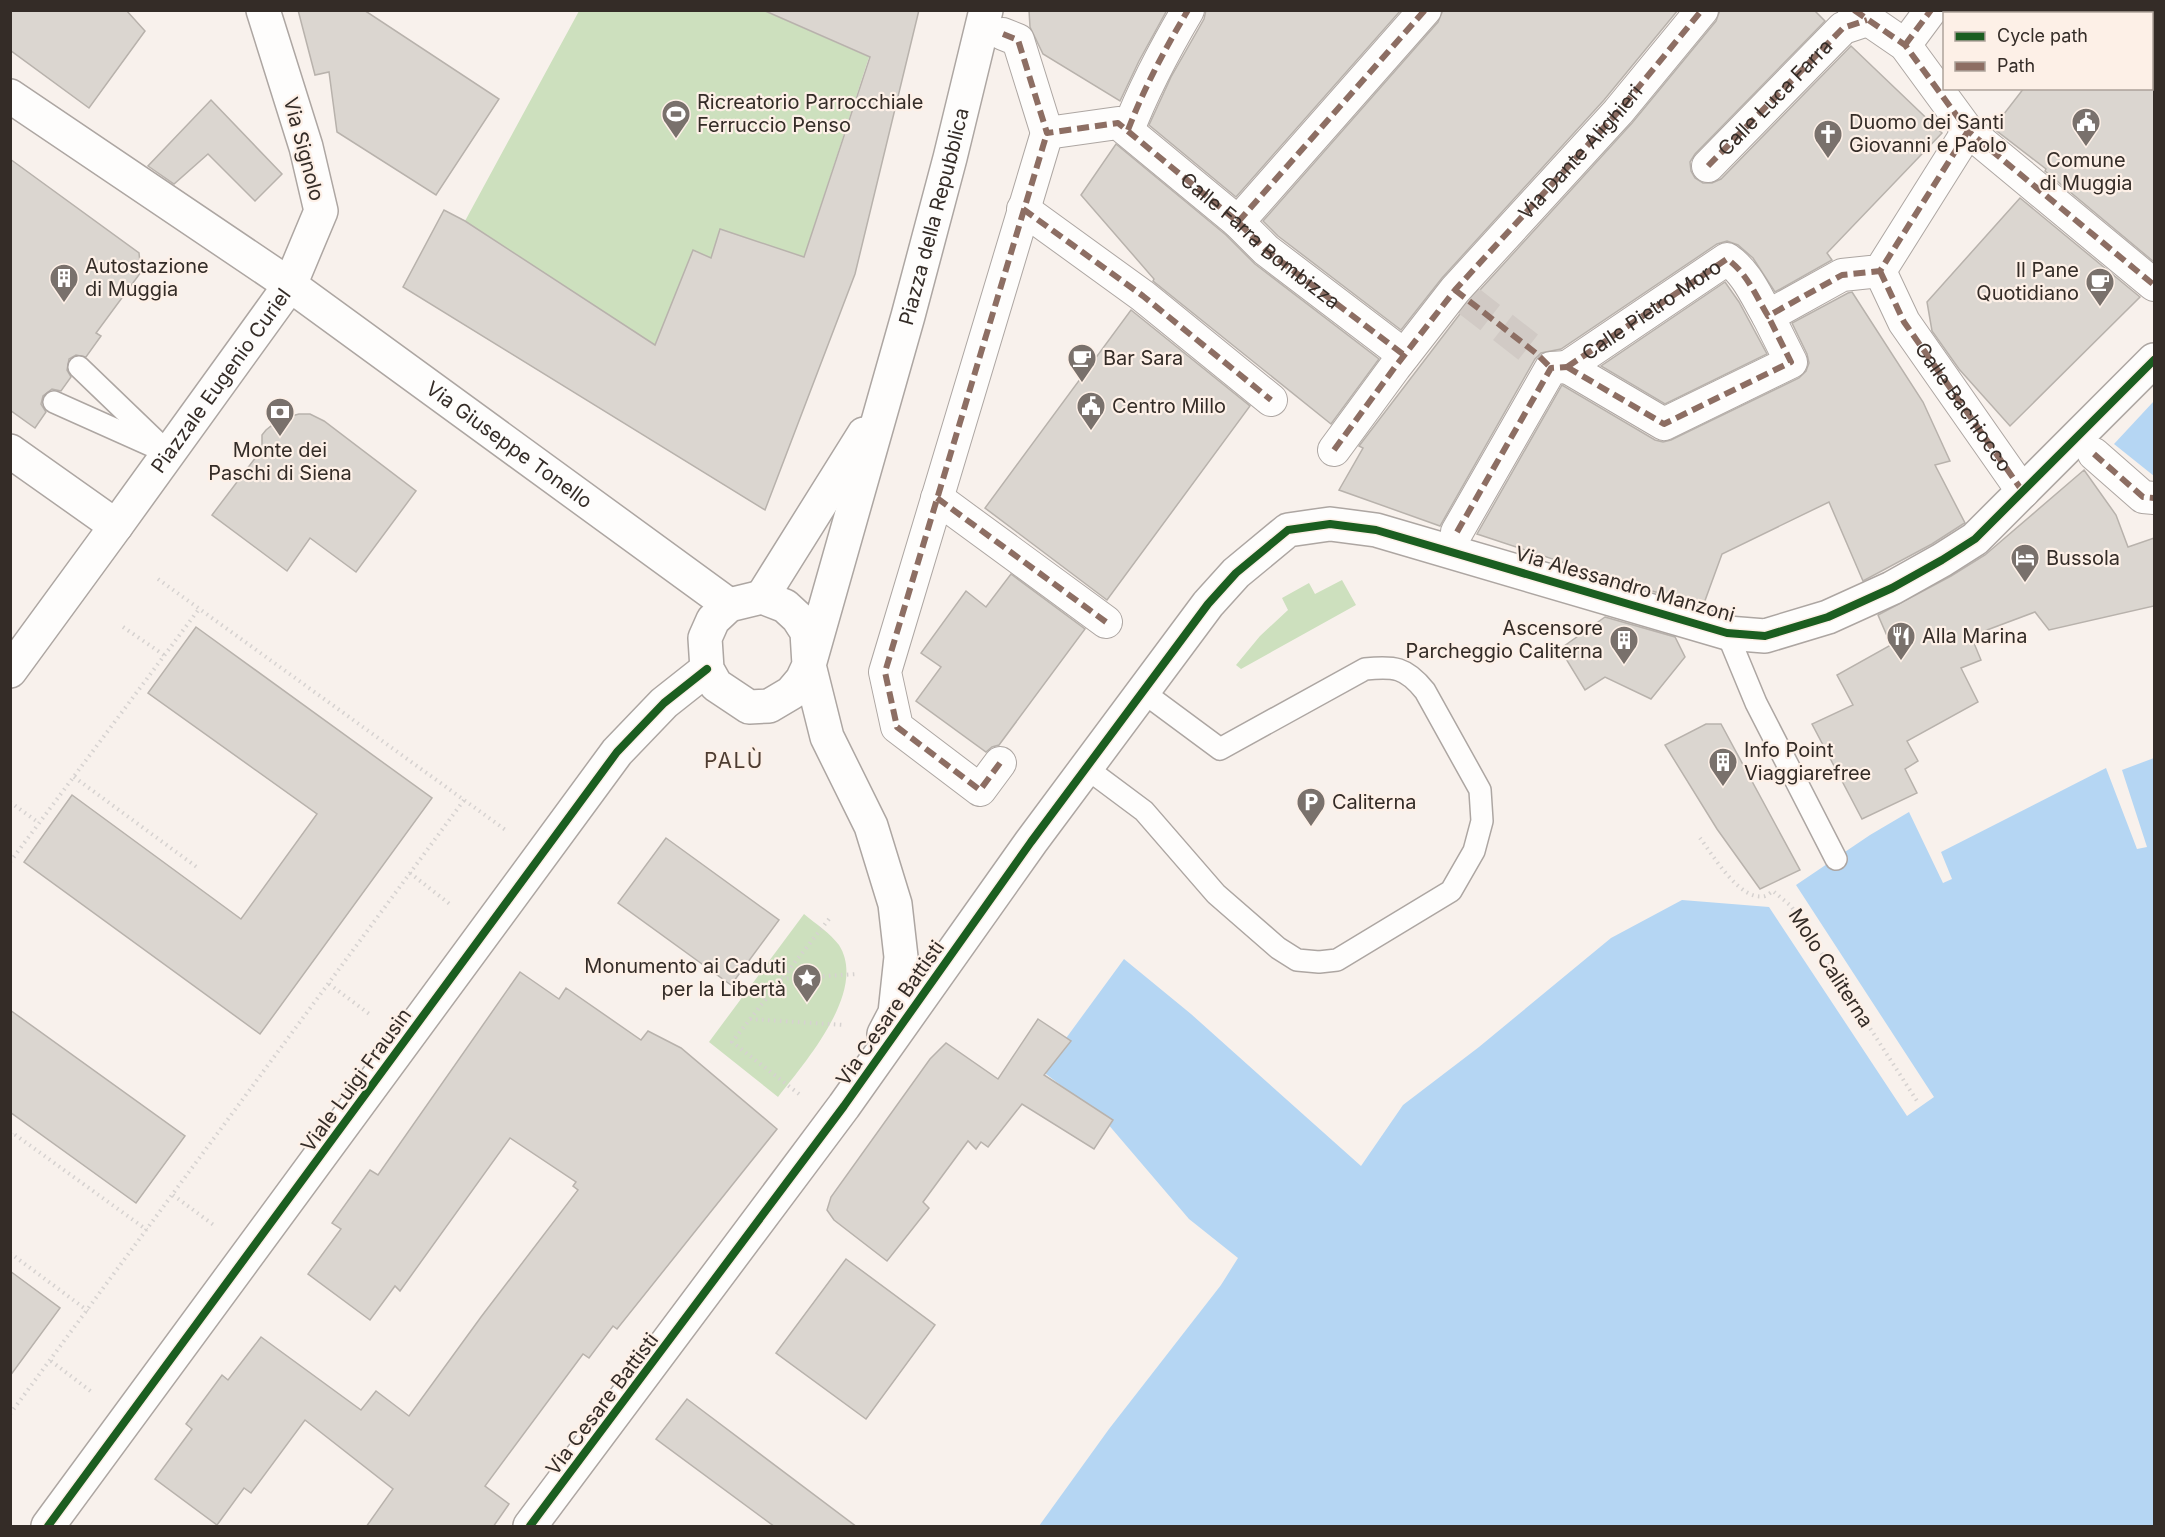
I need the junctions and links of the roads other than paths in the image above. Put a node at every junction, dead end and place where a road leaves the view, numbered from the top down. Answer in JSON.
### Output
{"nodes":[{"id":1,"x":263,"y":10,"type":"edge"},
{"id":2,"x":1188,"y":10,"type":"edge"},
{"id":3,"x":1425,"y":10,"type":"edge"},
{"id":4,"x":1702,"y":10,"type":"edge"},
{"id":5,"x":1930,"y":10,"type":"edge"},
{"id":6,"x":1854,"y":19,"type":"edge"},
{"id":7,"x":990,"y":25,"type":"edge"},
{"id":8,"x":1905,"y":45,"type":"junction"},
{"id":9,"x":10,"y":96,"type":"edge"},
{"id":10,"x":1123,"y":127,"type":"junction"},
{"id":11,"x":1968,"y":131,"type":"junction"},
{"id":12,"x":1047,"y":133,"type":"junction"},
{"id":13,"x":1708,"y":166,"type":"dead end"},
{"id":14,"x":1023,"y":209,"type":"junction"},
{"id":15,"x":1238,"y":222,"type":"junction"},
{"id":16,"x":1880,"y":271,"type":"junction"},
{"id":17,"x":290,"y":285,"type":"junction"},
{"id":18,"x":2154,"y":285,"type":"edge"},
{"id":19,"x":1768,"y":316,"type":"junction"},
{"id":20,"x":1404,"y":355,"type":"junction"},
{"id":21,"x":2154,"y":360,"type":"edge"},
{"id":22,"x":1552,"y":363,"type":"junction"},
{"id":23,"x":79,"y":367,"type":"dead end"},
{"id":24,"x":1271,"y":400,"type":"dead end"},
{"id":25,"x":54,"y":402,"type":"dead end"},
{"id":26,"x":884,"y":402,"type":"junction"},
{"id":27,"x":1334,"y":450,"type":"dead end"},
{"id":28,"x":10,"y":451,"type":"edge"},
{"id":29,"x":168,"y":453,"type":"junction"},
{"id":30,"x":2094,"y":454,"type":"dead end"},
{"id":31,"x":2023,"y":492,"type":"junction"},
{"id":32,"x":937,"y":498,"type":"junction"},
{"id":33,"x":2154,"y":498,"type":"edge"},
{"id":34,"x":116,"y":526,"type":"junction"},
{"id":35,"x":1288,"y":530,"type":"joint"},
{"id":36,"x":1457,"y":532,"type":"dead end"},
{"id":37,"x":762,"y":597,"type":"junction"},
{"id":38,"x":729,"y":605,"type":"junction"},
{"id":39,"x":1106,"y":622,"type":"dead end"},
{"id":40,"x":1727,"y":633,"type":"junction"},
{"id":41,"x":809,"y":664,"type":"junction"},
{"id":42,"x":707,"y":669,"type":"junction"},
{"id":43,"x":10,"y":671,"type":"edge"},
{"id":44,"x":1143,"y":692,"type":"junction"},
{"id":45,"x":1000,"y":763,"type":"dead end"},
{"id":46,"x":1085,"y":767,"type":"junction"},
{"id":47,"x":1836,"y":859,"type":"dead end"},
{"id":48,"x":844,"y":1106,"type":"junction"},
{"id":49,"x":48,"y":1527,"type":"edge"},
{"id":50,"x":530,"y":1527,"type":"edge"}],
"edges":[{"from":1,"to":17,"type":"main road","name":"Via Signolo"},
{"from":2,"to":10,"type":"street"},
{"from":3,"to":15,"type":"street"},
{"from":4,"to":20,"type":"street","name":"Via Dante Alighieri"},
{"from":5,"to":8,"type":"street"},
{"from":6,"to":8,"type":"street"},
{"from":6,"to":13,"type":"street","name":"Calle Luca Farra"},
{"from":7,"to":12,"type":"street"},
{"from":7,"to":26,"type":"main road","name":"Piazza della Repubblica"},
{"from":8,"to":11,"type":"street"},
{"from":9,"to":17,"type":"main road","name":"Piazzale Eugenio Curiel"},
{"from":10,"to":12,"type":"street"},
{"from":10,"to":15,"type":"street","name":"Calle Farra Bombizza"},
{"from":11,"to":16,"type":"street"},
{"from":11,"to":18,"type":"street"},
{"from":12,"to":14,"type":"street"},
{"from":14,"to":24,"type":"street"},
{"from":14,"to":32,"type":"street"},
{"from":15,"to":20,"type":"street","name":"Calle Farra Bombizza"},
{"from":16,"to":19,"type":"street"},
{"from":16,"to":31,"type":"street","name":"Calle Bachiocco"},
{"from":17,"to":29,"type":"main road","name":"Piazzale Eugenio Curiel"},
{"from":17,"to":38,"type":"main road","name":"Via Giuseppe Tonello"},
{"from":19,"to":22,"type":"street","name":"Calle Pietro Moro"},
{"from":19,"to":22,"type":"street"},
{"from":20,"to":27,"type":"street","name":"Via Dante Alighieri"},
{"from":21,"to":31,"type":"main road","name":"Via Alessandro Manzoni"},
{"from":22,"to":36,"type":"street"},
{"from":23,"to":29,"type":"lane"},
{"from":25,"to":29,"type":"lane"},
{"from":26,"to":37,"type":"main road","name":"Piazza della Repubblica"},
{"from":26,"to":41,"type":"main road","name":"Piazza della Repubblica"},
{"from":28,"to":34,"type":"main road"},
{"from":29,"to":34,"type":"main road","name":"Piazzale Eugenio Curiel"},
{"from":30,"to":33,"type":"street"},
{"from":31,"to":40,"type":"main road","name":"Via Alessandro Manzoni"},
{"from":32,"to":39,"type":"street"},
{"from":32,"to":45,"type":"street"},
{"from":34,"to":43,"type":"main road","name":"Piazzale Eugenio Curiel"},
{"from":35,"to":40,"type":"main road","name":"Via Alessandro Manzoni"},
{"from":35,"to":44,"type":"main road","name":"Via Cesare Battisti"},
{"from":37,"to":38,"type":"main road"},
{"from":37,"to":41,"type":"main road"},
{"from":38,"to":42,"type":"main road"},
{"from":40,"to":47,"type":"lane"},
{"from":41,"to":42,"type":"main road"},
{"from":41,"to":48,"type":"main road"},
{"from":42,"to":49,"type":"main road","name":"Viale Luigi Frausin"},
{"from":44,"to":46,"type":"main road","name":"Via Cesare Battisti"},
{"from":44,"to":46,"type":"lane"},
{"from":46,"to":48,"type":"main road","name":"Via Cesare Battisti"},
{"from":48,"to":50,"type":"main road","name":"Via Cesare Battisti"}]}
